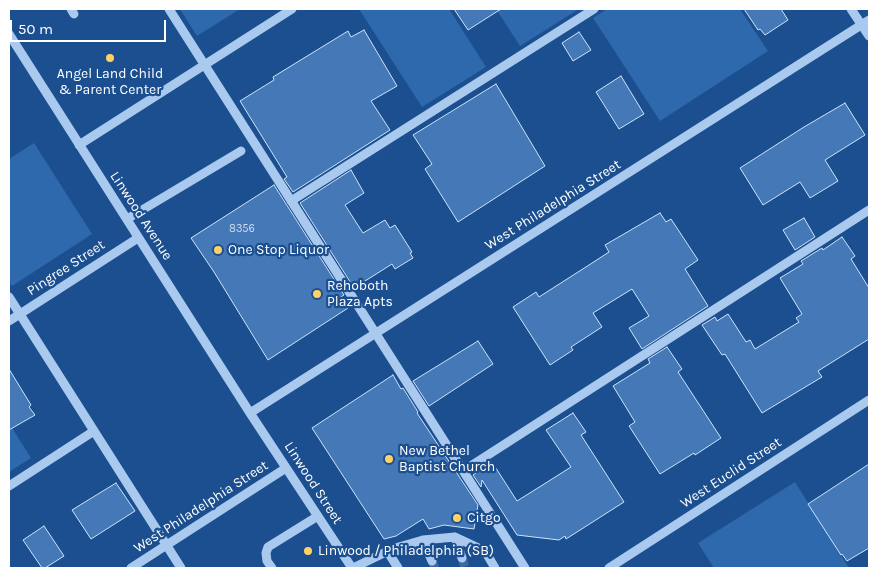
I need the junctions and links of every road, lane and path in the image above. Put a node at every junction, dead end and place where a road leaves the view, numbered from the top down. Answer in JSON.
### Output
{"nodes":[{"id":1,"x":169,"y":9,"type":"edge"},
{"id":2,"x":292,"y":9,"type":"edge"},
{"id":3,"x":594,"y":9,"type":"edge"},
{"id":4,"x":851,"y":9,"type":"edge"},
{"id":5,"x":866,"y":22,"type":"edge"},
{"id":6,"x":9,"y":34,"type":"edge"},
{"id":7,"x":869,"y":36,"type":"edge"},
{"id":8,"x":204,"y":65,"type":"junction"},
{"id":9,"x":79,"y":144,"type":"junction"},
{"id":10,"x":240,"y":151,"type":"dead end"},
{"id":11,"x":291,"y":201,"type":"junction"},
{"id":12,"x":869,"y":210,"type":"edge"},
{"id":13,"x":127,"y":219,"type":"junction"},
{"id":14,"x":138,"y":238,"type":"junction"},
{"id":15,"x":9,"y":297,"type":"edge"},
{"id":16,"x":20,"y":314,"type":"junction"},
{"id":17,"x":9,"y":321,"type":"edge"},
{"id":18,"x":375,"y":334,"type":"junction"},
{"id":19,"x":869,"y":400,"type":"edge"},
{"id":20,"x":250,"y":413,"type":"junction"},
{"id":21,"x":94,"y":431,"type":"junction"},
{"id":22,"x":286,"y":468,"type":"junction"},
{"id":23,"x":463,"y":471,"type":"junction"},
{"id":24,"x":9,"y":486,"type":"edge"},
{"id":25,"x":318,"y":516,"type":"junction"},
{"id":26,"x":455,"y":537,"type":"junction"},
{"id":27,"x":423,"y":540,"type":"junction"},
{"id":28,"x":167,"y":545,"type":"junction"},
{"id":29,"x":388,"y":552,"type":"junction"},
{"id":30,"x":462,"y":558,"type":"tunnel mouth"},
{"id":31,"x":432,"y":561,"type":"tunnel mouth"},
{"id":32,"x":131,"y":568,"type":"edge"},
{"id":33,"x":181,"y":568,"type":"edge"},
{"id":34,"x":272,"y":568,"type":"edge"},
{"id":35,"x":353,"y":568,"type":"edge"},
{"id":36,"x":398,"y":568,"type":"edge"},
{"id":37,"x":495,"y":568,"type":"edge"},
{"id":38,"x":525,"y":568,"type":"edge"},
{"id":39,"x":608,"y":568,"type":"edge"}],
"edges":[{"from":1,"to":8,"type":"street"},
{"from":2,"to":8,"type":"street"},
{"from":3,"to":11,"type":"street"},
{"from":4,"to":5,"type":"street"},
{"from":5,"to":7,"type":"street"},
{"from":5,"to":18,"type":"street","name":"West Philadelphia Street"},
{"from":6,"to":9,"type":"street","name":"Linwood Avenue"},
{"from":8,"to":9,"type":"street"},
{"from":8,"to":11,"type":"street"},
{"from":9,"to":13,"type":"street","name":"Linwood Avenue"},
{"from":10,"to":13,"type":"street"},
{"from":11,"to":18,"type":"street"},
{"from":12,"to":23,"type":"street"},
{"from":13,"to":14,"type":"street","name":"Linwood Avenue"},
{"from":14,"to":16,"type":"street","name":"Pingree Street"},
{"from":14,"to":20,"type":"street","name":"Linwood Avenue"},
{"from":15,"to":16,"type":"street"},
{"from":16,"to":17,"type":"street","name":"Pingree Street"},
{"from":16,"to":21,"type":"street"},
{"from":18,"to":20,"type":"street","name":"West Philadelphia Street"},
{"from":18,"to":23,"type":"street"},
{"from":19,"to":39,"type":"street","name":"West Euclid Street"},
{"from":20,"to":22,"type":"street","name":"Linwood Street"},
{"from":21,"to":24,"type":"street"},
{"from":21,"to":28,"type":"street"},
{"from":22,"to":25,"type":"street","name":"Linwood Street"},
{"from":22,"to":28,"type":"street","name":"West Philadelphia Street"},
{"from":23,"to":38,"type":"street"},
{"from":25,"to":34,"type":"street"},
{"from":25,"to":35,"type":"street","name":"Linwood Street"},
{"from":26,"to":27,"type":"street"},
{"from":26,"to":30,"type":"street"},
{"from":26,"to":37,"type":"street"},
{"from":27,"to":29,"type":"street"},
{"from":27,"to":31,"type":"street"},
{"from":28,"to":32,"type":"street","name":"West Philadelphia Street"},
{"from":28,"to":33,"type":"street"},
{"from":29,"to":35,"type":"street"},
{"from":29,"to":36,"type":"street"}]}
